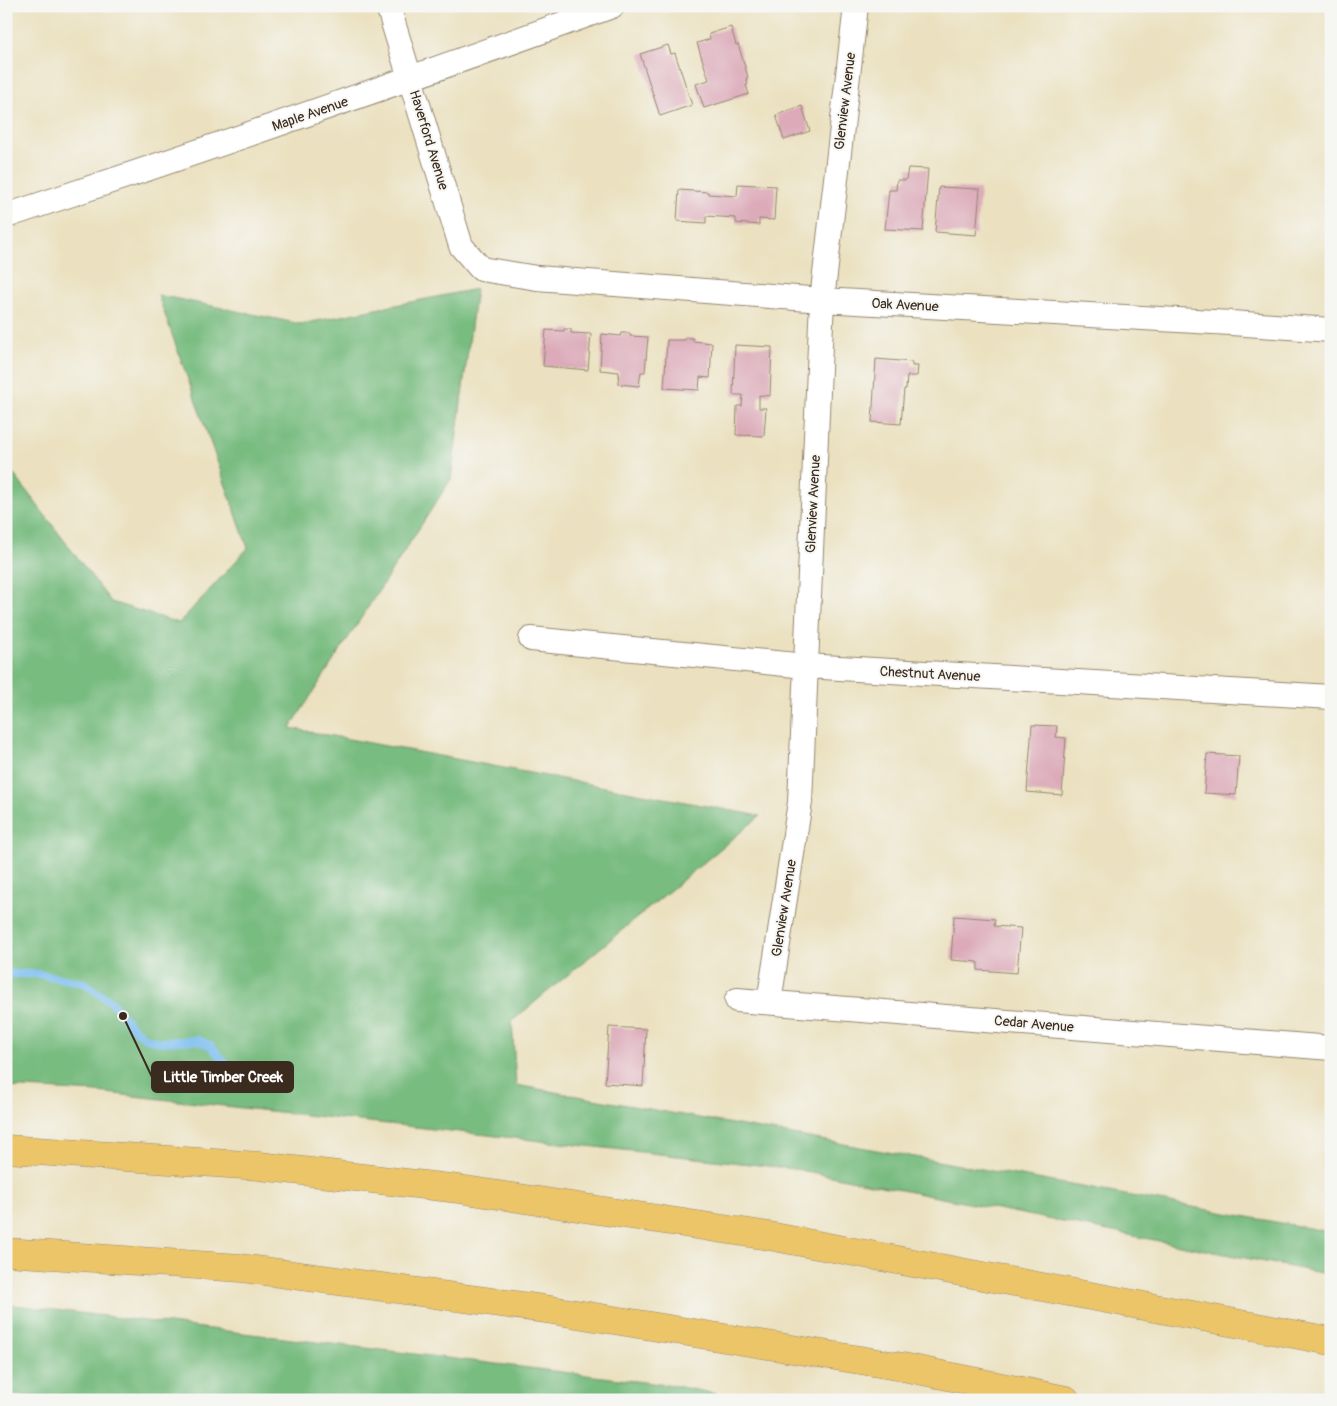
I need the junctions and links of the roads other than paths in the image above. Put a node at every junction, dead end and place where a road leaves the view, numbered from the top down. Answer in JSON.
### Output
{"nodes":[{"id":1,"x":388,"y":6,"type":"edge"},
{"id":2,"x":612,"y":6,"type":"edge"},
{"id":3,"x":856,"y":6,"type":"edge"},
{"id":4,"x":411,"y":79,"type":"junction"},
{"id":5,"x":6,"y":216,"type":"edge"},
{"id":6,"x":481,"y":269,"type":"joint"},
{"id":7,"x":822,"y":300,"type":"junction"},
{"id":8,"x":1331,"y":330,"type":"edge"},
{"id":9,"x":531,"y":639,"type":"dead end"},
{"id":10,"x":806,"y":666,"type":"junction"},
{"id":11,"x":1331,"y":697,"type":"edge"},
{"id":12,"x":737,"y":1000,"type":"dead end"},
{"id":13,"x":769,"y":1002,"type":"junction"},
{"id":14,"x":1331,"y":1048,"type":"edge"},
{"id":15,"x":6,"y":1149,"type":"edge"},
{"id":16,"x":6,"y":1252,"type":"edge"},
{"id":17,"x":1331,"y":1341,"type":"edge"},
{"id":18,"x":1066,"y":1400,"type":"edge"}],
"edges":[{"from":1,"to":4,"type":"street","name":"Haverford Avenue"},
{"from":2,"to":4,"type":"street","name":"Maple Avenue"},
{"from":3,"to":7,"type":"street","name":"Glenview Avenue"},
{"from":4,"to":5,"type":"street","name":"Maple Avenue"},
{"from":4,"to":6,"type":"street","name":"Haverford Avenue"},
{"from":6,"to":7,"type":"street","name":"Oak Avenue"},
{"from":7,"to":8,"type":"street","name":"Oak Avenue"},
{"from":7,"to":10,"type":"street","name":"Glenview Avenue"},
{"from":9,"to":10,"type":"street","name":"Chestnut Avenue"},
{"from":10,"to":11,"type":"street","name":"Chestnut Avenue"},
{"from":10,"to":13,"type":"street","name":"Glenview Avenue"},
{"from":12,"to":13,"type":"street","name":"Cedar Avenue"},
{"from":13,"to":14,"type":"street","name":"Cedar Avenue"},
{"from":15,"to":17,"type":"highway"},
{"from":16,"to":18,"type":"highway"}]}
